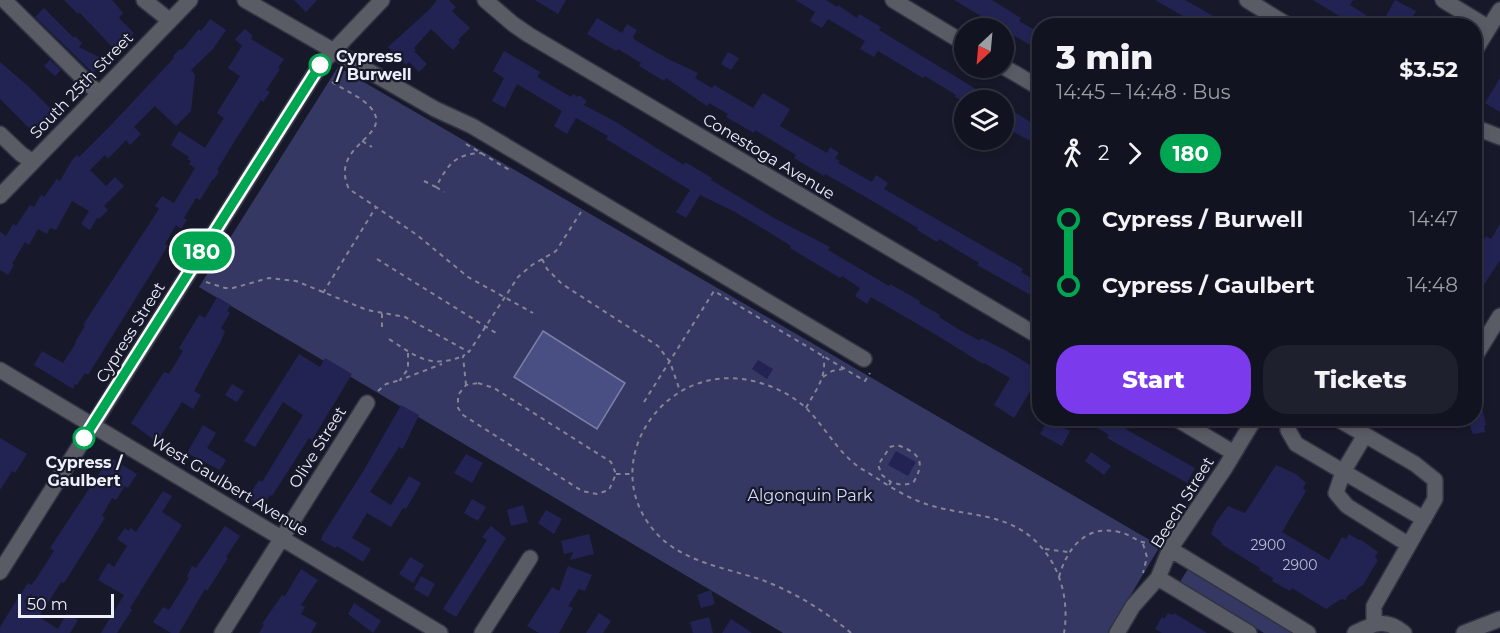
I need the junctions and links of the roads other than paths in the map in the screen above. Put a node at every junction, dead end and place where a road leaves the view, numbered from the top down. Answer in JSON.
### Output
{"nodes":[{"id":1,"x":4,"y":0,"type":"edge"},
{"id":2,"x":144,"y":0,"type":"edge"},
{"id":3,"x":190,"y":0,"type":"edge"},
{"id":4,"x":245,"y":0,"type":"edge"},
{"id":5,"x":382,"y":0,"type":"edge"},
{"id":6,"x":485,"y":0,"type":"edge"},
{"id":7,"x":893,"y":0,"type":"edge"},
{"id":8,"x":1247,"y":0,"type":"edge"},
{"id":9,"x":1443,"y":0,"type":"edge"},
{"id":10,"x":1500,"y":10,"type":"edge"},
{"id":11,"x":1276,"y":18,"type":"edge"},
{"id":12,"x":1473,"y":18,"type":"edge"},
{"id":13,"x":168,"y":20,"type":"junction"},
{"id":14,"x":1482,"y":24,"type":"edge"},
{"id":15,"x":1489,"y":28,"type":"junction"},
{"id":16,"x":954,"y":37,"type":"edge"},
{"id":17,"x":1482,"y":39,"type":"edge"},
{"id":18,"x":331,"y":51,"type":"junction"},
{"id":19,"x":1014,"y":73,"type":"edge"},
{"id":20,"x":1032,"y":83,"type":"edge"},
{"id":21,"x":98,"y":93,"type":"junction"},
{"id":22,"x":1482,"y":130,"type":"edge"},
{"id":23,"x":0,"y":134,"type":"edge"},
{"id":24,"x":1500,"y":136,"type":"edge"},
{"id":25,"x":33,"y":162,"type":"junction"},
{"id":26,"x":0,"y":196,"type":"edge"},
{"id":27,"x":1500,"y":316,"type":"edge"},
{"id":28,"x":1032,"y":332,"type":"edge"},
{"id":29,"x":1482,"y":345,"type":"edge"},
{"id":30,"x":867,"y":365,"type":"road end"},
{"id":31,"x":0,"y":370,"type":"edge"},
{"id":32,"x":367,"y":403,"type":"dead end"},
{"id":33,"x":93,"y":424,"type":"junction"},
{"id":34,"x":1188,"y":426,"type":"edge"},
{"id":35,"x":1250,"y":426,"type":"edge"},
{"id":36,"x":1289,"y":426,"type":"edge"},
{"id":37,"x":1350,"y":426,"type":"edge"},
{"id":38,"x":1365,"y":435,"type":"junction"},
{"id":39,"x":1234,"y":453,"type":"junction"},
{"id":40,"x":1344,"y":472,"type":"junction"},
{"id":41,"x":1424,"y":519,"type":"junction"},
{"id":42,"x":282,"y":538,"type":"junction"},
{"id":43,"x":1166,"y":544,"type":"junction"},
{"id":44,"x":1409,"y":545,"type":"junction"},
{"id":45,"x":530,"y":558,"type":"dead end"},
{"id":46,"x":0,"y":572,"type":"edge"},
{"id":47,"x":1158,"y":578,"type":"junction"},
{"id":48,"x":1500,"y":620,"type":"edge"},
{"id":49,"x":1374,"y":623,"type":"junction"},
{"id":50,"x":222,"y":633,"type":"edge"},
{"id":51,"x":440,"y":633,"type":"edge"},
{"id":52,"x":482,"y":633,"type":"edge"},
{"id":53,"x":1117,"y":633,"type":"edge"},
{"id":54,"x":1249,"y":633,"type":"edge"},
{"id":55,"x":1308,"y":633,"type":"edge"},
{"id":56,"x":1355,"y":633,"type":"edge"},
{"id":57,"x":1404,"y":633,"type":"edge"},
{"id":58,"x":1464,"y":633,"type":"edge"},
{"id":59,"x":1484,"y":633,"type":"edge"}],
"edges":[{"from":1,"to":21,"type":"street"},
{"from":2,"to":13,"type":"street"},
{"from":3,"to":13,"type":"street","name":"South 25th Street"},
{"from":4,"to":18,"type":"street"},
{"from":5,"to":18,"type":"street","name":"Cypress Street"},
{"from":6,"to":28,"type":"street","name":"Conestoga Avenue"},
{"from":7,"to":16,"type":"street"},
{"from":8,"to":11,"type":"street"},
{"from":9,"to":12,"type":"street"},
{"from":10,"to":15,"type":"street"},
{"from":13,"to":21,"type":"street","name":"South 25th Street"},
{"from":14,"to":15,"type":"street"},
{"from":15,"to":17,"type":"street"},
{"from":18,"to":30,"type":"street"},
{"from":18,"to":33,"type":"street","name":"Cypress Street"},
{"from":19,"to":20,"type":"street"},
{"from":21,"to":25,"type":"street","name":"South 25th Street"},
{"from":22,"to":24,"type":"street"},
{"from":23,"to":25,"type":"street"},
{"from":25,"to":26,"type":"street","name":"South 25th Street"},
{"from":27,"to":29,"type":"street"},
{"from":31,"to":33,"type":"street","name":"West Gaulbert Avenue"},
{"from":32,"to":42,"type":"street","name":"Olive Street"},
{"from":33,"to":42,"type":"street","name":"West Gaulbert Avenue"},
{"from":33,"to":46,"type":"street","name":"Cypress Street"},
{"from":34,"to":39,"type":"street"},
{"from":35,"to":39,"type":"street","name":"Beech Street"},
{"from":36,"to":40,"type":"street"},
{"from":37,"to":38,"type":"street"},
{"from":38,"to":40,"type":"street"},
{"from":38,"to":41,"type":"street"},
{"from":39,"to":43,"type":"street","name":"Beech Street"},
{"from":40,"to":41,"type":"street"},
{"from":40,"to":44,"type":"street"},
{"from":41,"to":44,"type":"street"},
{"from":42,"to":50,"type":"street","name":"Olive Street"},
{"from":42,"to":51,"type":"street","name":"West Gaulbert Avenue"},
{"from":43,"to":47,"type":"street","name":"Beech Street"},
{"from":43,"to":55,"type":"street"},
{"from":44,"to":49,"type":"street"},
{"from":45,"to":52,"type":"street"},
{"from":47,"to":53,"type":"street","name":"Beech Street"},
{"from":47,"to":54,"type":"street"},
{"from":48,"to":58,"type":"street"},
{"from":48,"to":59,"type":"street"},
{"from":49,"to":56,"type":"street"},
{"from":49,"to":57,"type":"street"}]}
